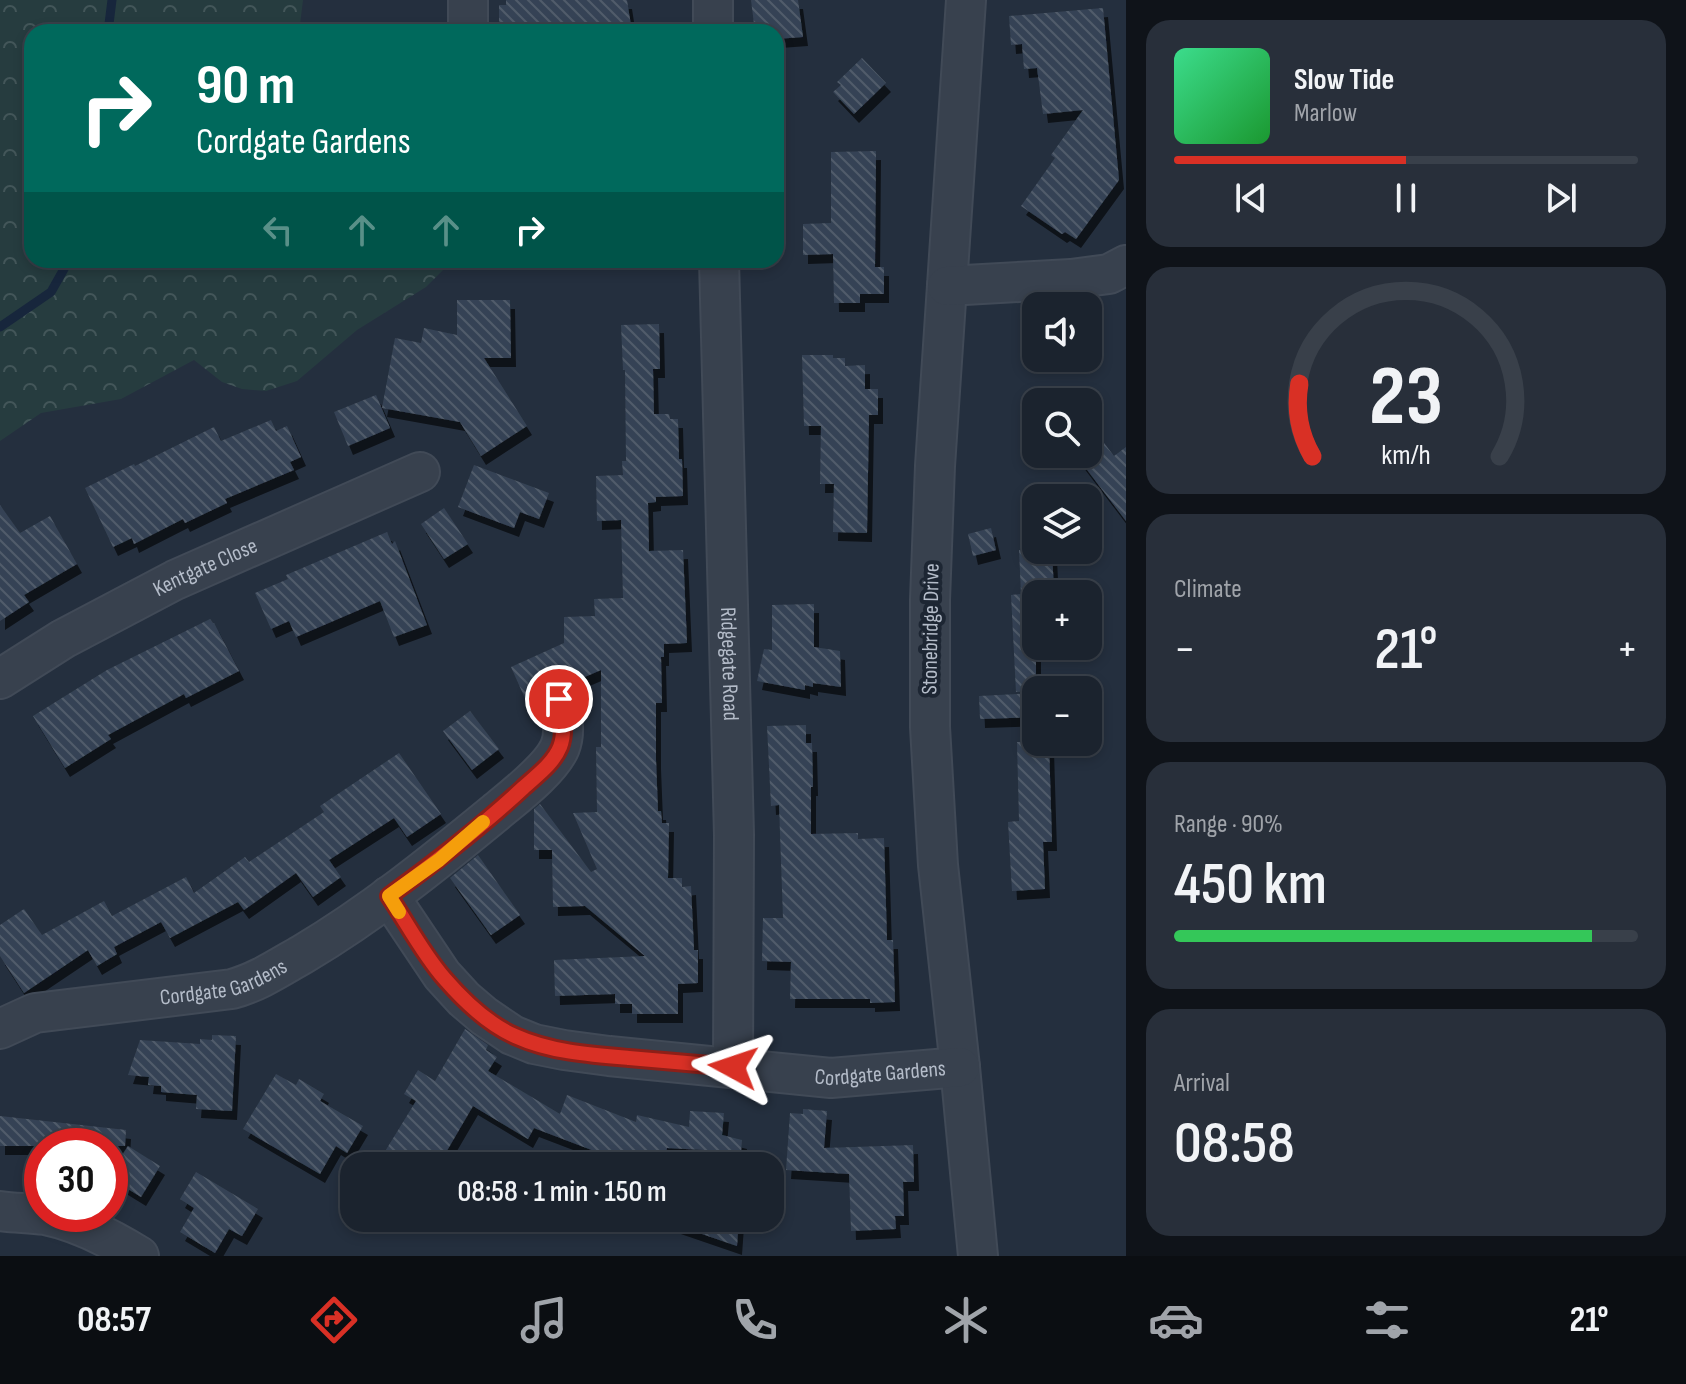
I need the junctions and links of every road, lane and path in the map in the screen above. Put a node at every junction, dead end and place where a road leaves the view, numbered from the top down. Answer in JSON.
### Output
{"nodes":[{"id":1,"x":468,"y":0,"type":"edge"},
{"id":2,"x":713,"y":0,"type":"edge"},
{"id":3,"x":966,"y":0,"type":"edge"},
{"id":4,"x":468,"y":24,"type":"edge"},
{"id":5,"x":713,"y":24,"type":"edge"},
{"id":6,"x":1126,"y":265,"type":"edge"},
{"id":7,"x":719,"y":268,"type":"edge"},
{"id":8,"x":947,"y":286,"type":"junction"},
{"id":9,"x":420,"y":472,"type":"dead end"},
{"id":10,"x":0,"y":679,"type":"edge"},
{"id":11,"x":559,"y":699,"type":"dead end"},
{"id":12,"x":389,"y":896,"type":"junction"},
{"id":13,"x":0,"y":1029,"type":"edge"},
{"id":14,"x":733,"y":1067,"type":"junction"},
{"id":15,"x":960,"y":1067,"type":"junction"},
{"id":16,"x":0,"y":1211,"type":"edge"},
{"id":17,"x":139,"y":1256,"type":"edge"},
{"id":18,"x":978,"y":1256,"type":"edge"}],
"edges":[{"from":1,"to":4,"type":"street"},
{"from":2,"to":5,"type":"street"},
{"from":3,"to":8,"type":"street","name":"Stonebridge Drive"},
{"from":6,"to":8,"type":"street"},
{"from":7,"to":14,"type":"street","name":"Ridgegate Road"},
{"from":8,"to":15,"type":"street","name":"Stonebridge Drive"},
{"from":9,"to":10,"type":"street","name":"Kentgate Close"},
{"from":11,"to":12,"type":"street","name":"Cordgate Gardens"},
{"from":12,"to":13,"type":"street","name":"Cordgate Gardens"},
{"from":12,"to":14,"type":"street","name":"Cordgate Gardens"},
{"from":14,"to":15,"type":"street","name":"Cordgate Gardens"},
{"from":15,"to":18,"type":"street","name":"Stonebridge Drive"},
{"from":16,"to":17,"type":"street"}]}
